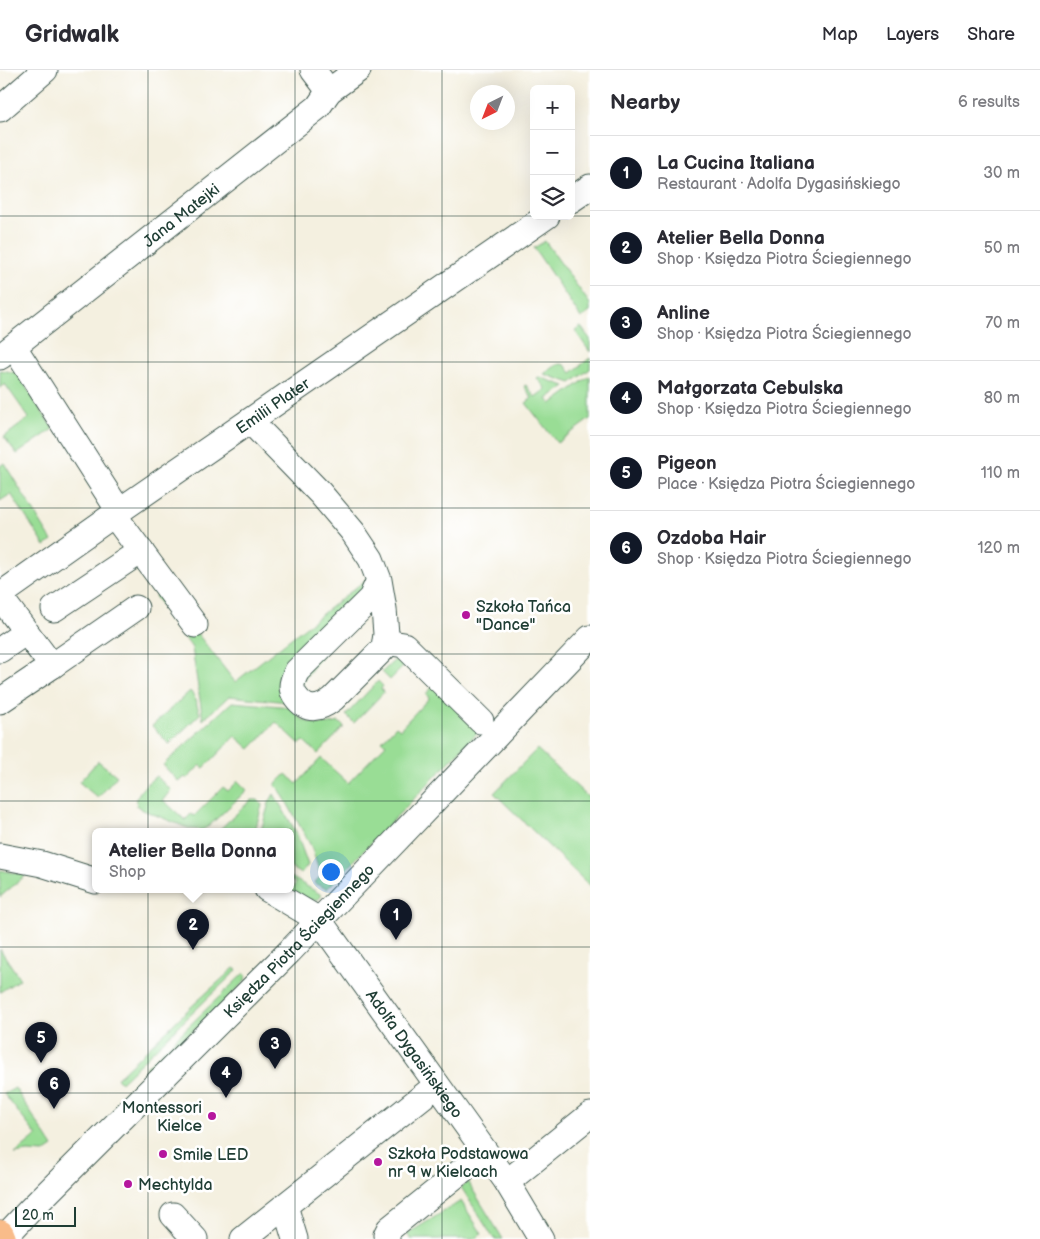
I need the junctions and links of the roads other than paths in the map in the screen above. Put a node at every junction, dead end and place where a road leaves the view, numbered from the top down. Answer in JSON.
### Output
{"nodes":[{"id":1,"x":46,"y":70,"type":"edge"},
{"id":2,"x":313,"y":70,"type":"edge"},
{"id":3,"x":358,"y":70,"type":"edge"},
{"id":4,"x":329,"y":91,"type":"junction"},
{"id":5,"x":0,"y":109,"type":"edge"},
{"id":6,"x":590,"y":187,"type":"edge"},
{"id":7,"x":575,"y":197,"type":"edge"},
{"id":8,"x":542,"y":220,"type":"edge"},
{"id":9,"x":7,"y":352,"type":"edge"},
{"id":10,"x":250,"y":421,"type":"junction"},
{"id":11,"x":116,"y":513,"type":"junction"},
{"id":12,"x":141,"y":551,"type":"junction"},
{"id":13,"x":379,"y":580,"type":"junction"},
{"id":14,"x":0,"y":596,"type":"edge"},
{"id":15,"x":136,"y":608,"type":"dead end"},
{"id":16,"x":54,"y":609,"type":"dead end"},
{"id":17,"x":195,"y":625,"type":"dead end"},
{"id":18,"x":26,"y":632,"type":"junction"},
{"id":19,"x":590,"y":638,"type":"edge"},
{"id":20,"x":385,"y":642,"type":"junction"},
{"id":21,"x":0,"y":650,"type":"edge"},
{"id":22,"x":52,"y":666,"type":"junction"},
{"id":23,"x":0,"y":701,"type":"edge"},
{"id":24,"x":482,"y":721,"type":"dead end"},
{"id":25,"x":0,"y":856,"type":"edge"},
{"id":26,"x":92,"y":880,"type":"edge"},
{"id":27,"x":274,"y":893,"type":"edge"},
{"id":28,"x":319,"y":920,"type":"junction"},
{"id":29,"x":437,"y":1085,"type":"junction"},
{"id":30,"x":590,"y":1115,"type":"edge"},
{"id":31,"x":485,"y":1152,"type":"junction"},
{"id":32,"x":506,"y":1182,"type":"junction"},
{"id":33,"x":285,"y":1206,"type":"junction"},
{"id":34,"x":173,"y":1215,"type":"dead end"},
{"id":35,"x":0,"y":1234,"type":"edge"},
{"id":36,"x":3,"y":1239,"type":"edge"},
{"id":37,"x":195,"y":1239,"type":"edge"},
{"id":38,"x":243,"y":1239,"type":"edge"},
{"id":39,"x":295,"y":1239,"type":"edge"},
{"id":40,"x":387,"y":1239,"type":"edge"},
{"id":41,"x":541,"y":1239,"type":"edge"}],
"edges":[{"from":1,"to":5,"type":"street"},
{"from":2,"to":4,"type":"street"},
{"from":3,"to":4,"type":"street","name":"Jana Matejki"},
{"from":4,"to":9,"type":"street","name":"Jana Matejki"},
{"from":6,"to":7,"type":"street"},
{"from":8,"to":10,"type":"street","name":"Emilii Plater"},
{"from":9,"to":11,"type":"street"},
{"from":10,"to":11,"type":"street","name":"Emilii Plater"},
{"from":10,"to":13,"type":"street"},
{"from":11,"to":12,"type":"street"},
{"from":11,"to":14,"type":"street","name":"Emilii Plater"},
{"from":12,"to":16,"type":"street"},
{"from":12,"to":17,"type":"street"},
{"from":13,"to":20,"type":"street"},
{"from":13,"to":20,"type":"street"},
{"from":14,"to":18,"type":"street"},
{"from":15,"to":22,"type":"street"},
{"from":18,"to":21,"type":"street"},
{"from":18,"to":22,"type":"street"},
{"from":19,"to":28,"type":"street","name":"Księdza Piotra Ściegiennego"},
{"from":20,"to":24,"type":"street"},
{"from":22,"to":23,"type":"street"},
{"from":25,"to":26,"type":"street"},
{"from":27,"to":28,"type":"street","name":"Adolfa Dygasińskiego"},
{"from":28,"to":29,"type":"street","name":"Adolfa Dygasińskiego"},
{"from":28,"to":36,"type":"street","name":"Księdza Piotra Ściegiennego"},
{"from":29,"to":31,"type":"street","name":"Adolfa Dygasińskiego"},
{"from":29,"to":33,"type":"street"},
{"from":30,"to":32,"type":"street"},
{"from":31,"to":32,"type":"street","name":"Adolfa Dygasińskiego"},
{"from":31,"to":40,"type":"street"},
{"from":32,"to":41,"type":"street","name":"Adolfa Dygasińskiego"},
{"from":33,"to":38,"type":"street"},
{"from":33,"to":39,"type":"street"},
{"from":34,"to":37,"type":"street"},
{"from":35,"to":36,"type":"main road"}]}
